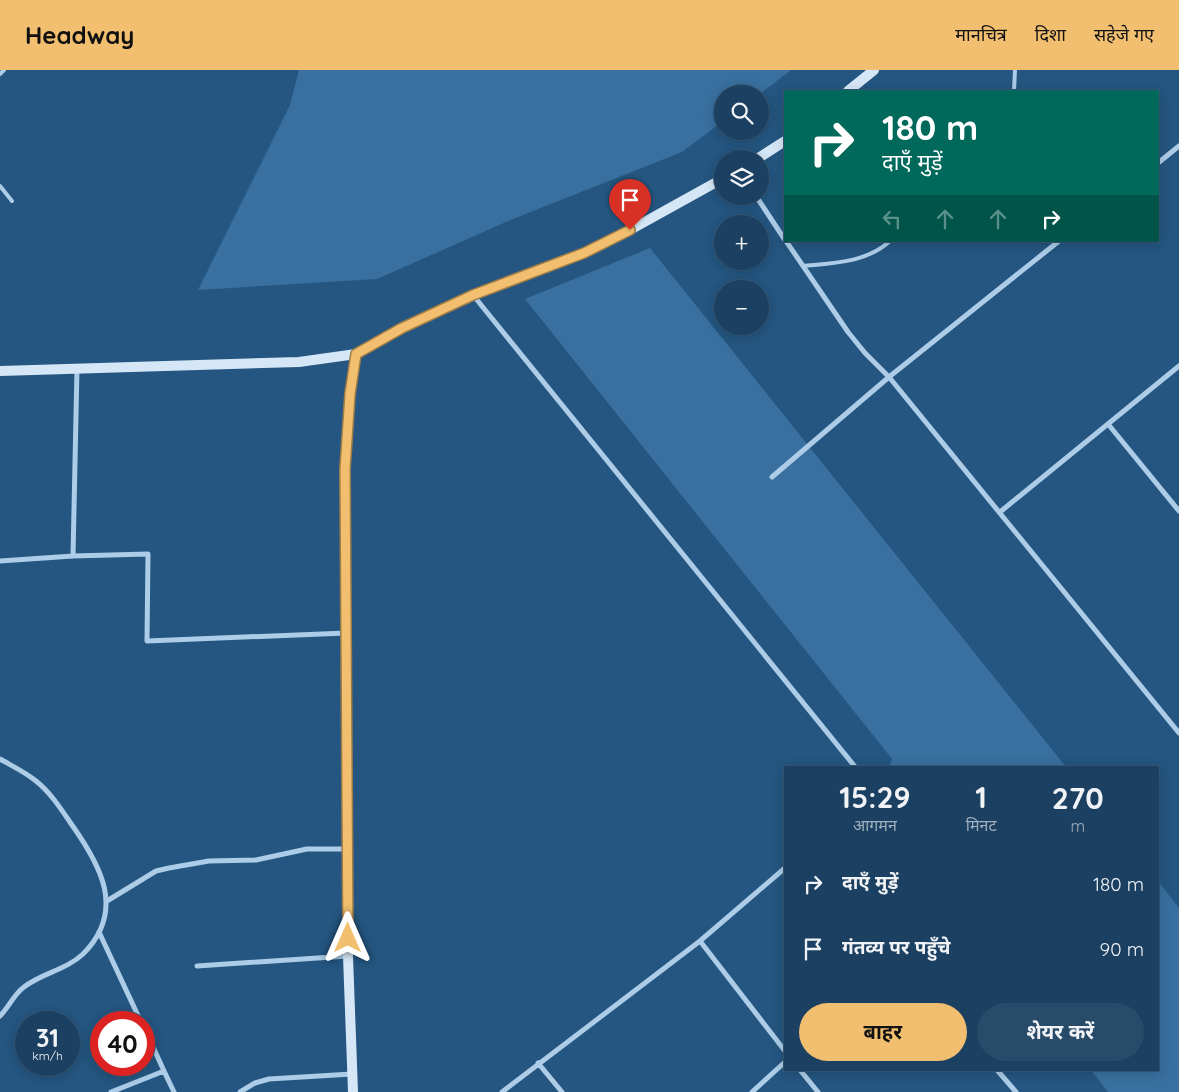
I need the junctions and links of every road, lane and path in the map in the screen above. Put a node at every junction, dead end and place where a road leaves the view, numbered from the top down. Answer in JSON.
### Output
{"nodes":[{"id":1,"x":4,"y":70,"type":"edge"},
{"id":2,"x":874,"y":70,"type":"edge"},
{"id":3,"x":1014,"y":70,"type":"edge"},
{"id":4,"x":0,"y":74,"type":"edge"},
{"id":5,"x":849,"y":90,"type":"edge"},
{"id":6,"x":1014,"y":90,"type":"edge"},
{"id":7,"x":784,"y":142,"type":"edge"},
{"id":8,"x":1179,"y":146,"type":"edge"},
{"id":9,"x":769,"y":151,"type":"edge"},
{"id":10,"x":1159,"y":162,"type":"edge"},
{"id":11,"x":714,"y":183,"type":"edge"},
{"id":12,"x":0,"y":186,"type":"edge"},
{"id":13,"x":12,"y":201,"type":"dead end"},
{"id":14,"x":762,"y":205,"type":"edge"},
{"id":15,"x":784,"y":237,"type":"edge"},
{"id":16,"x":787,"y":242,"type":"edge"},
{"id":17,"x":889,"y":242,"type":"edge"},
{"id":18,"x":1059,"y":242,"type":"edge"},
{"id":19,"x":803,"y":266,"type":"junction"},
{"id":20,"x":473,"y":295,"type":"junction"},
{"id":21,"x":356,"y":354,"type":"junction"},
{"id":22,"x":1179,"y":366,"type":"edge"},
{"id":23,"x":77,"y":368,"type":"junction"},
{"id":24,"x":0,"y":371,"type":"edge"},
{"id":25,"x":889,"y":376,"type":"junction"},
{"id":26,"x":1108,"y":424,"type":"junction"},
{"id":27,"x":772,"y":477,"type":"dead end"},
{"id":28,"x":1179,"y":511,"type":"edge"},
{"id":29,"x":1000,"y":512,"type":"junction"},
{"id":30,"x":73,"y":556,"type":"junction"},
{"id":31,"x":0,"y":561,"type":"edge"},
{"id":32,"x":346,"y":633,"type":"junction"},
{"id":33,"x":1179,"y":733,"type":"edge"},
{"id":34,"x":0,"y":759,"type":"edge"},
{"id":35,"x":854,"y":766,"type":"edge"},
{"id":36,"x":348,"y":849,"type":"junction"},
{"id":37,"x":784,"y":869,"type":"edge"},
{"id":38,"x":107,"y":901,"type":"junction"},
{"id":39,"x":99,"y":932,"type":"junction"},
{"id":40,"x":700,"y":941,"type":"junction"},
{"id":41,"x":348,"y":956,"type":"junction"},
{"id":42,"x":197,"y":966,"type":"dead end"},
{"id":43,"x":137,"y":1011,"type":"edge"},
{"id":44,"x":0,"y":1016,"type":"edge"},
{"id":45,"x":784,"y":1050,"type":"edge"},
{"id":46,"x":155,"y":1051,"type":"edge"},
{"id":47,"x":784,"y":1063,"type":"edge"},
{"id":48,"x":538,"y":1064,"type":"junction"},
{"id":49,"x":164,"y":1071,"type":"junction"},
{"id":50,"x":801,"y":1071,"type":"edge"},
{"id":51,"x":998,"y":1071,"type":"edge"},
{"id":52,"x":352,"y":1074,"type":"junction"},
{"id":53,"x":110,"y":1092,"type":"edge"},
{"id":54,"x":174,"y":1092,"type":"edge"},
{"id":55,"x":240,"y":1092,"type":"edge"},
{"id":56,"x":353,"y":1092,"type":"edge"},
{"id":57,"x":502,"y":1092,"type":"edge"},
{"id":58,"x":562,"y":1092,"type":"edge"},
{"id":59,"x":752,"y":1092,"type":"edge"},
{"id":60,"x":818,"y":1092,"type":"edge"},
{"id":61,"x":1016,"y":1092,"type":"edge"}],
"edges":[{"from":1,"to":4,"type":"lane"},
{"from":2,"to":5,"type":"street"},
{"from":3,"to":6,"type":"lane"},
{"from":7,"to":9,"type":"street"},
{"from":8,"to":10,"type":"street"},
{"from":11,"to":20,"type":"street"},
{"from":12,"to":13,"type":"lane"},
{"from":14,"to":15,"type":"street"},
{"from":16,"to":19,"type":"street"},
{"from":17,"to":19,"type":"lane"},
{"from":18,"to":25,"type":"street"},
{"from":19,"to":25,"type":"street"},
{"from":20,"to":21,"type":"street"},
{"from":20,"to":35,"type":"street"},
{"from":21,"to":23,"type":"street"},
{"from":21,"to":32,"type":"street"},
{"from":22,"to":26,"type":"street"},
{"from":23,"to":24,"type":"street"},
{"from":23,"to":30,"type":"street"},
{"from":25,"to":27,"type":"street"},
{"from":25,"to":29,"type":"street"},
{"from":26,"to":28,"type":"street"},
{"from":26,"to":29,"type":"street"},
{"from":29,"to":33,"type":"street"},
{"from":30,"to":31,"type":"street"},
{"from":30,"to":32,"type":"street"},
{"from":32,"to":36,"type":"street"},
{"from":34,"to":38,"type":"street"},
{"from":36,"to":38,"type":"street"},
{"from":36,"to":41,"type":"street"},
{"from":37,"to":40,"type":"street"},
{"from":38,"to":39,"type":"street"},
{"from":39,"to":43,"type":"street"},
{"from":39,"to":44,"type":"street"},
{"from":40,"to":45,"type":"street"},
{"from":40,"to":48,"type":"street"},
{"from":41,"to":42,"type":"street"},
{"from":41,"to":52,"type":"street"},
{"from":46,"to":49,"type":"street"},
{"from":47,"to":59,"type":"street"},
{"from":48,"to":57,"type":"street"},
{"from":48,"to":58,"type":"street"},
{"from":49,"to":53,"type":"street"},
{"from":49,"to":54,"type":"street"},
{"from":50,"to":60,"type":"street"},
{"from":51,"to":61,"type":"street"},
{"from":52,"to":55,"type":"street"},
{"from":52,"to":56,"type":"street"}]}
